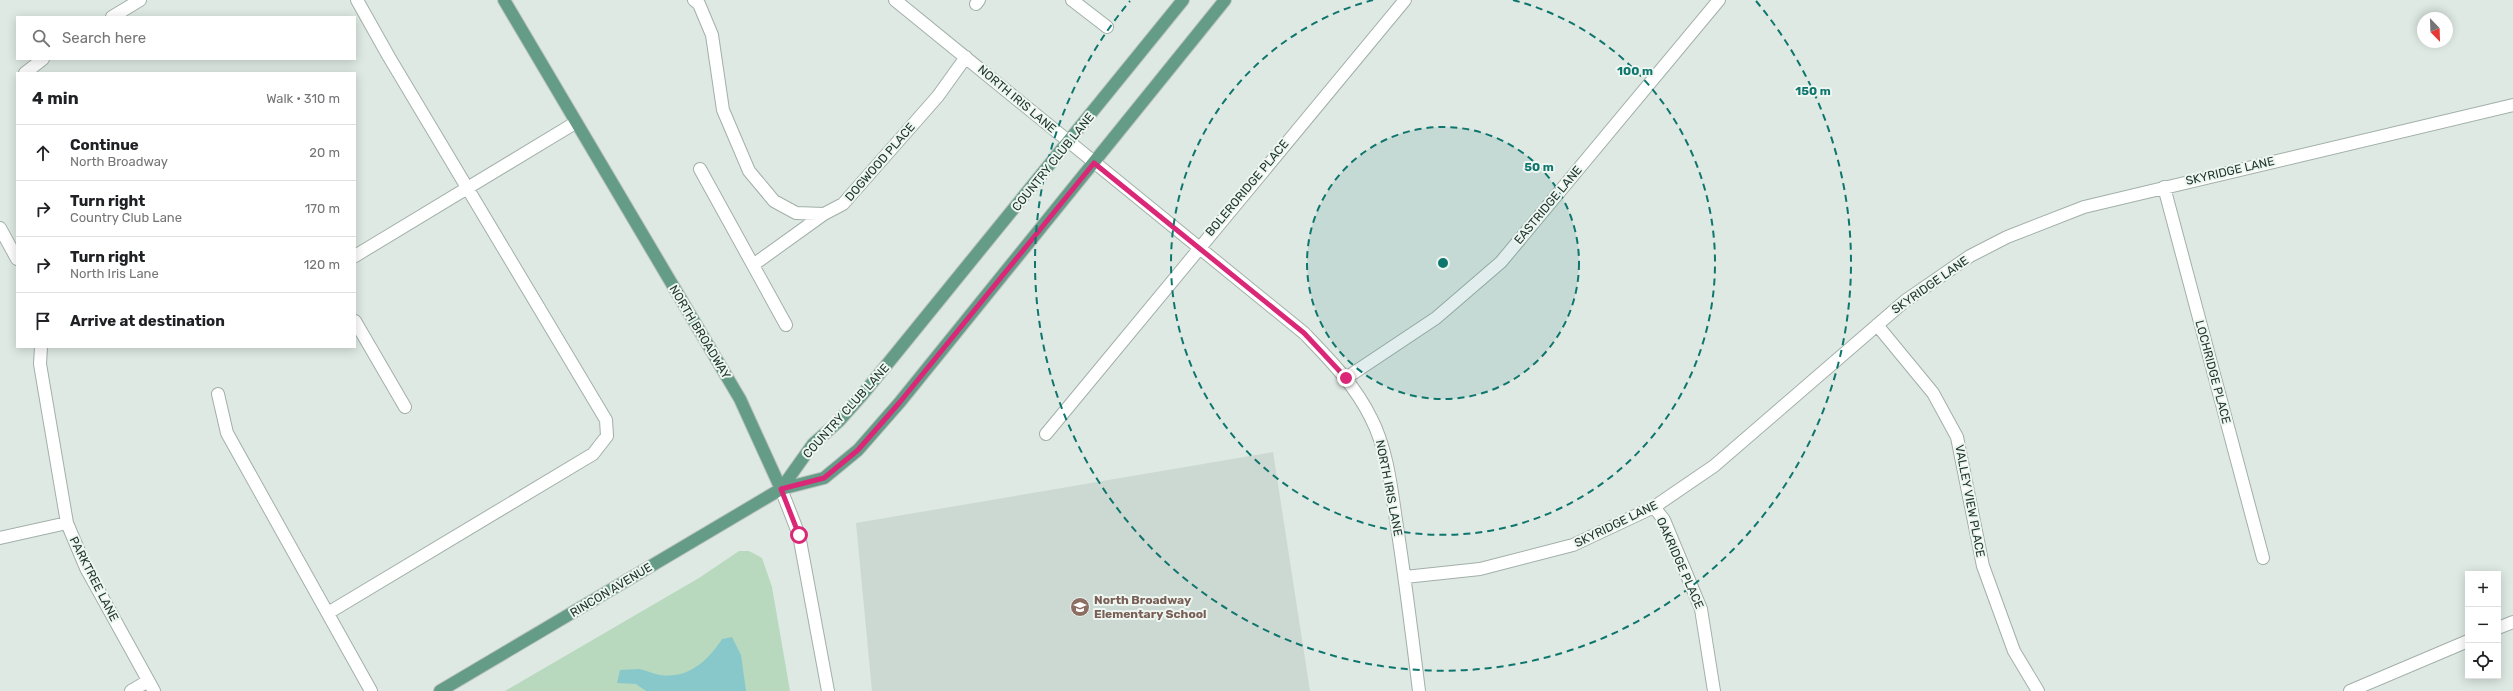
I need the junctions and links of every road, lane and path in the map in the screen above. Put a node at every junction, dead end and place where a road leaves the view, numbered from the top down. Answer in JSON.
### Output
{"nodes":[{"id":1,"x":140,"y":0,"type":"edge"},
{"id":2,"x":357,"y":0,"type":"edge"},
{"id":3,"x":504,"y":0,"type":"edge"},
{"id":4,"x":694,"y":0,"type":"edge"},
{"id":5,"x":895,"y":0,"type":"edge"},
{"id":6,"x":1072,"y":0,"type":"edge"},
{"id":7,"x":1183,"y":0,"type":"edge"},
{"id":8,"x":1226,"y":0,"type":"edge"},
{"id":9,"x":1405,"y":0,"type":"edge"},
{"id":10,"x":1719,"y":0,"type":"edge"},
{"id":11,"x":114,"y":16,"type":"edge"},
{"id":12,"x":1107,"y":27,"type":"dead end"},
{"id":13,"x":966,"y":57,"type":"junction"},
{"id":14,"x":42,"y":60,"type":"edge"},
{"id":15,"x":26,"y":72,"type":"edge"},
{"id":16,"x":2513,"y":105,"type":"edge"},
{"id":17,"x":575,"y":123,"type":"junction"},
{"id":18,"x":1069,"y":142,"type":"junction"},
{"id":19,"x":1094,"y":163,"type":"junction"},
{"id":20,"x":700,"y":169,"type":"dead end"},
{"id":21,"x":2164,"y":187,"type":"junction"},
{"id":22,"x":468,"y":188,"type":"junction"},
{"id":23,"x":824,"y":214,"type":"junction"},
{"id":24,"x":0,"y":228,"type":"edge"},
{"id":25,"x":1198,"y":248,"type":"junction"},
{"id":26,"x":356,"y":255,"type":"edge"},
{"id":27,"x":16,"y":257,"type":"edge"},
{"id":28,"x":753,"y":265,"type":"junction"},
{"id":29,"x":356,"y":323,"type":"edge"},
{"id":30,"x":786,"y":325,"type":"dead end"},
{"id":31,"x":1877,"y":325,"type":"junction"},
{"id":32,"x":41,"y":348,"type":"edge"},
{"id":33,"x":1346,"y":378,"type":"junction"},
{"id":34,"x":218,"y":394,"type":"dead end"},
{"id":35,"x":405,"y":406,"type":"dead end"},
{"id":36,"x":1046,"y":434,"type":"dead end"},
{"id":37,"x":781,"y":489,"type":"junction"},
{"id":38,"x":1654,"y":507,"type":"junction"},
{"id":39,"x":67,"y":523,"type":"junction"},
{"id":40,"x":0,"y":538,"type":"edge"},
{"id":41,"x":2263,"y":558,"type":"dead end"},
{"id":42,"x":1405,"y":577,"type":"junction"},
{"id":43,"x":328,"y":613,"type":"junction"},
{"id":44,"x":2513,"y":622,"type":"edge"},
{"id":45,"x":2501,"y":627,"type":"edge"},
{"id":46,"x":2465,"y":642,"type":"edge"},
{"id":47,"x":151,"y":686,"type":"edge"},
{"id":48,"x":131,"y":691,"type":"edge"},
{"id":49,"x":371,"y":691,"type":"edge"},
{"id":50,"x":440,"y":691,"type":"edge"},
{"id":51,"x":828,"y":691,"type":"edge"},
{"id":52,"x":1418,"y":691,"type":"edge"},
{"id":53,"x":1714,"y":691,"type":"edge"},
{"id":54,"x":2038,"y":691,"type":"edge"},
{"id":55,"x":2350,"y":691,"type":"edge"}],
"edges":[{"from":1,"to":11,"type":"street"},
{"from":2,"to":22,"type":"street"},
{"from":3,"to":17,"type":"main road","name":"NORTH BROADWAY"},
{"from":4,"to":23,"type":"street","name":"DOGWOOD PLACE"},
{"from":5,"to":13,"type":"street","name":"NORTH IRIS LANE"},
{"from":6,"to":12,"type":"street"},
{"from":7,"to":18,"type":"main road","name":"COUNTRY CLUB LANE"},
{"from":8,"to":19,"type":"main road"},
{"from":9,"to":25,"type":"street","name":"BOLERORIDGE PLACE"},
{"from":10,"to":33,"type":"street","name":"EASTRIDGE LANE"},
{"from":13,"to":18,"type":"street","name":"NORTH IRIS LANE"},
{"from":13,"to":23,"type":"street","name":"DOGWOOD PLACE"},
{"from":14,"to":15,"type":"street"},
{"from":16,"to":21,"type":"street","name":"SKYRIDGE LANE"},
{"from":17,"to":22,"type":"street"},
{"from":17,"to":37,"type":"main road","name":"NORTH BROADWAY"},
{"from":18,"to":19,"type":"street","name":"NORTH IRIS LANE"},
{"from":18,"to":37,"type":"main road","name":"COUNTRY CLUB LANE"},
{"from":19,"to":25,"type":"street","name":"NORTH IRIS LANE"},
{"from":19,"to":37,"type":"main road"},
{"from":20,"to":28,"type":"street"},
{"from":21,"to":31,"type":"street","name":"SKYRIDGE LANE"},
{"from":21,"to":41,"type":"street","name":"LOCHRIDGE PLACE"},
{"from":22,"to":26,"type":"street"},
{"from":22,"to":43,"type":"street"},
{"from":23,"to":28,"type":"street"},
{"from":24,"to":27,"type":"street"},
{"from":25,"to":33,"type":"street","name":"NORTH IRIS LANE"},
{"from":25,"to":36,"type":"street","name":"BOLERORIDGE PLACE"},
{"from":28,"to":30,"type":"street"},
{"from":29,"to":35,"type":"street"},
{"from":31,"to":38,"type":"street","name":"SKYRIDGE LANE"},
{"from":31,"to":54,"type":"street","name":"VALLEY VIEW PLACE"},
{"from":32,"to":39,"type":"street","name":"PARKTREE LANE"},
{"from":33,"to":42,"type":"street","name":"NORTH IRIS LANE"},
{"from":34,"to":43,"type":"street"},
{"from":37,"to":50,"type":"main road","name":"RINCON AVENUE"},
{"from":37,"to":51,"type":"street","name":"NORTH BROADWAY"},
{"from":38,"to":42,"type":"street","name":"SKYRIDGE LANE"},
{"from":38,"to":53,"type":"street","name":"OAKRIDGE PLACE"},
{"from":39,"to":40,"type":"street"},
{"from":39,"to":47,"type":"street","name":"PARKTREE LANE"},
{"from":42,"to":52,"type":"street","name":"NORTH IRIS LANE"},
{"from":43,"to":49,"type":"street"},
{"from":44,"to":45,"type":"street"},
{"from":46,"to":55,"type":"street"},
{"from":47,"to":48,"type":"street"}]}
